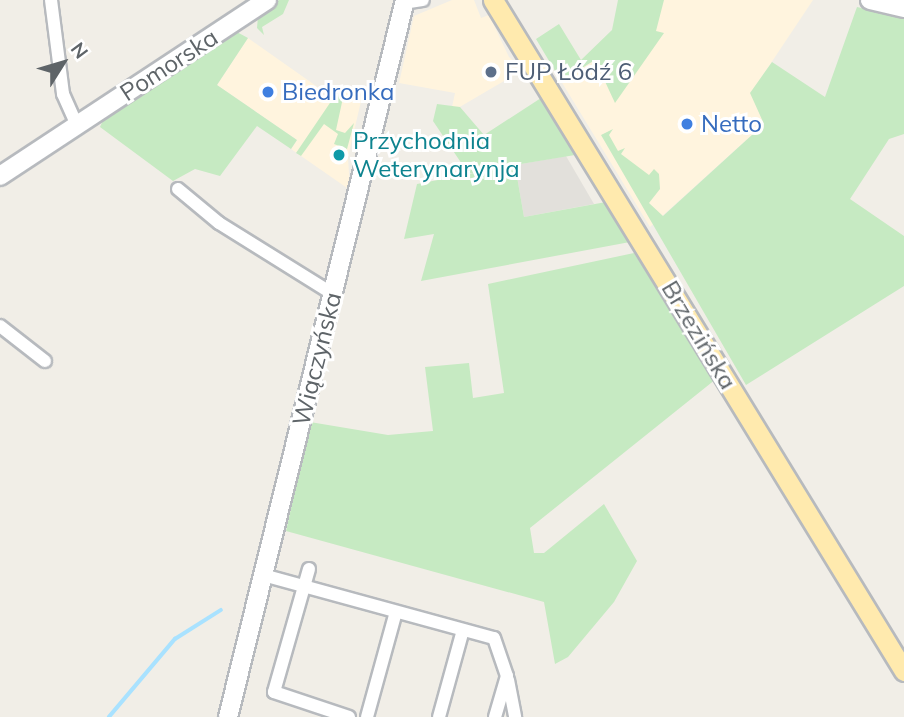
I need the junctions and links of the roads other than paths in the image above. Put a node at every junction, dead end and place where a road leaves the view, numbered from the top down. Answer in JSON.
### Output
{"nodes":[{"id":1,"x":51,"y":0,"type":"edge"},
{"id":2,"x":267,"y":0,"type":"edge"},
{"id":3,"x":423,"y":0,"type":"edge"},
{"id":4,"x":493,"y":0,"type":"edge"},
{"id":5,"x":870,"y":0,"type":"edge"},
{"id":6,"x":405,"y":2,"type":"edge"},
{"id":7,"x":904,"y":8,"type":"edge"},
{"id":8,"x":77,"y":125,"type":"junction"},
{"id":9,"x":0,"y":176,"type":"edge"},
{"id":10,"x":178,"y":189,"type":"dead end"},
{"id":11,"x":332,"y":294,"type":"junction"},
{"id":12,"x":0,"y":326,"type":"edge"},
{"id":13,"x":46,"y":361,"type":"dead end"},
{"id":14,"x":309,"y":569,"type":"dead end"},
{"id":15,"x":263,"y":575,"type":"junction"},
{"id":16,"x":304,"y":587,"type":"junction"},
{"id":17,"x":396,"y":612,"type":"junction"},
{"id":18,"x":463,"y":630,"type":"junction"},
{"id":19,"x":904,"y":671,"type":"edge"},
{"id":20,"x":507,"y":676,"type":"junction"},
{"id":21,"x":228,"y":717,"type":"edge"},
{"id":22,"x":349,"y":717,"type":"edge"},
{"id":23,"x":367,"y":717,"type":"edge"},
{"id":24,"x":439,"y":717,"type":"edge"},
{"id":25,"x":495,"y":717,"type":"edge"},
{"id":26,"x":515,"y":717,"type":"edge"}],
"edges":[{"from":1,"to":8,"type":"street"},
{"from":2,"to":8,"type":"street","name":"Pomorska"},
{"from":3,"to":6,"type":"street"},
{"from":4,"to":19,"type":"main road","name":"Brzezińska"},
{"from":5,"to":7,"type":"street"},
{"from":6,"to":11,"type":"street","name":"Wiączyńska"},
{"from":8,"to":9,"type":"street","name":"Pomorska"},
{"from":10,"to":11,"type":"street"},
{"from":11,"to":15,"type":"street","name":"Wiączyńska"},
{"from":12,"to":13,"type":"street"},
{"from":14,"to":16,"type":"street"},
{"from":15,"to":16,"type":"street"},
{"from":15,"to":21,"type":"street","name":"Wiączyńska"},
{"from":16,"to":17,"type":"street"},
{"from":16,"to":22,"type":"street"},
{"from":17,"to":18,"type":"street"},
{"from":17,"to":23,"type":"street"},
{"from":18,"to":20,"type":"street"},
{"from":18,"to":24,"type":"street"},
{"from":20,"to":25,"type":"street"},
{"from":20,"to":26,"type":"street"}]}
